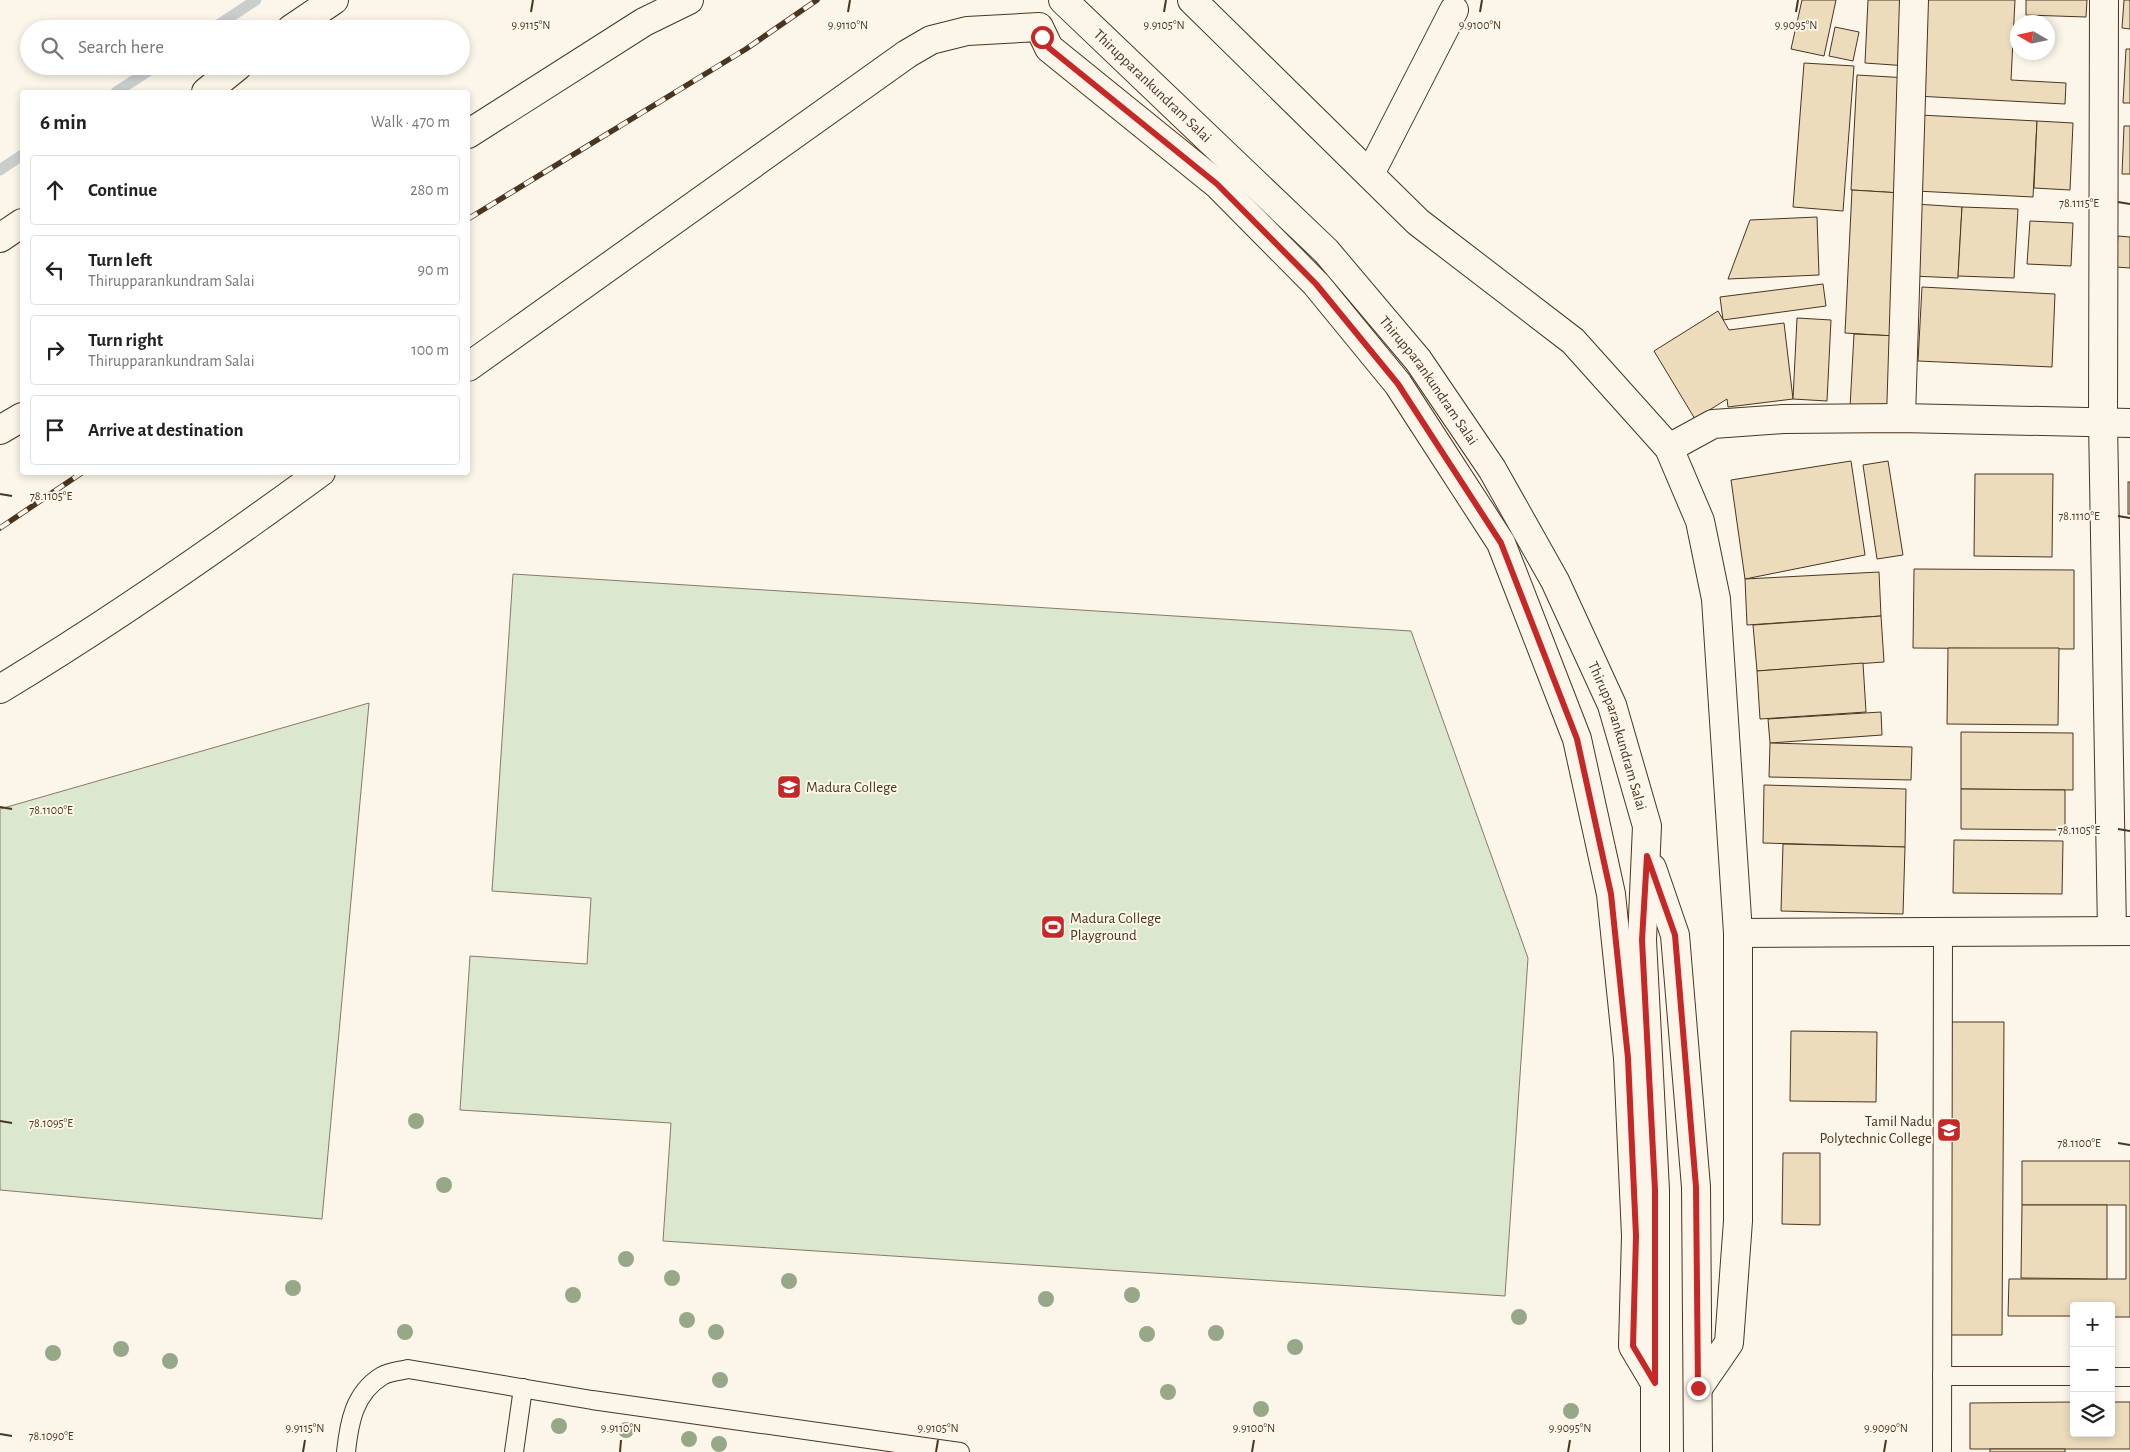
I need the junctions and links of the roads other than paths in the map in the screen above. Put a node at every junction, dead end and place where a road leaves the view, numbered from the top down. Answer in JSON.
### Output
{"nodes":[{"id":1,"x":334,"y":0,"type":"edge"},
{"id":2,"x":689,"y":0,"type":"edge"},
{"id":3,"x":1063,"y":0,"type":"edge"},
{"id":4,"x":1192,"y":0,"type":"edge"},
{"id":5,"x":1914,"y":0,"type":"edge"},
{"id":6,"x":2104,"y":0,"type":"edge"},
{"id":7,"x":1454,"y":10,"type":"dead end"},
{"id":8,"x":304,"y":20,"type":"edge"},
{"id":9,"x":227,"y":75,"type":"edge"},
{"id":10,"x":208,"y":90,"type":"edge"},
{"id":11,"x":470,"y":133,"type":"edge"},
{"id":12,"x":1370,"y":174,"type":"junction"},
{"id":13,"x":20,"y":224,"type":"edge"},
{"id":14,"x":0,"y":238,"type":"edge"},
{"id":15,"x":470,"y":366,"type":"edge"},
{"id":16,"x":20,"y":418,"type":"edge"},
{"id":17,"x":1901,"y":418,"type":"junction"},
{"id":18,"x":2103,"y":422,"type":"junction"},
{"id":19,"x":2130,"y":423,"type":"edge"},
{"id":20,"x":0,"y":430,"type":"edge"},
{"id":21,"x":1669,"y":448,"type":"junction"},
{"id":22,"x":317,"y":475,"type":"edge"},
{"id":23,"x":0,"y":688,"type":"edge"},
{"id":24,"x":1647,"y":856,"type":"junction"},
{"id":25,"x":2121,"y":931,"type":"edge"},
{"id":26,"x":1738,"y":933,"type":"junction"},
{"id":27,"x":1943,"y":934,"type":"junction"},
{"id":28,"x":1942,"y":1376,"type":"junction"},
{"id":29,"x":2070,"y":1376,"type":"edge"},
{"id":30,"x":2115,"y":1377,"type":"edge"},
{"id":31,"x":2130,"y":1377,"type":"edge"},
{"id":32,"x":1655,"y":1383,"type":"junction"},
{"id":33,"x":523,"y":1388,"type":"junction"},
{"id":34,"x":1698,"y":1388,"type":"junction"},
{"id":35,"x":888,"y":1447,"type":"edge"},
{"id":36,"x":346,"y":1452,"type":"edge"},
{"id":37,"x":514,"y":1452,"type":"edge"},
{"id":38,"x":960,"y":1452,"type":"edge"},
{"id":39,"x":1655,"y":1452,"type":"edge"},
{"id":40,"x":1698,"y":1452,"type":"edge"},
{"id":41,"x":1942,"y":1452,"type":"edge"}],
"edges":[{"from":1,"to":8,"type":"street"},
{"from":2,"to":11,"type":"street"},
{"from":3,"to":24,"type":"street","name":"Thirupparankundram Salai"},
{"from":4,"to":12,"type":"street"},
{"from":5,"to":17,"type":"street"},
{"from":6,"to":18,"type":"street"},
{"from":7,"to":12,"type":"street"},
{"from":9,"to":10,"type":"street"},
{"from":12,"to":21,"type":"street"},
{"from":13,"to":14,"type":"street"},
{"from":15,"to":32,"type":"street"},
{"from":16,"to":20,"type":"street"},
{"from":17,"to":18,"type":"street"},
{"from":17,"to":21,"type":"street"},
{"from":18,"to":19,"type":"street"},
{"from":18,"to":25,"type":"street"},
{"from":21,"to":26,"type":"street"},
{"from":22,"to":23,"type":"street"},
{"from":24,"to":32,"type":"street","name":"Thirupparankundram Salai"},
{"from":24,"to":34,"type":"street","name":"Thirupparankundram Salai"},
{"from":25,"to":27,"type":"street"},
{"from":26,"to":27,"type":"street"},
{"from":26,"to":34,"type":"street"},
{"from":27,"to":28,"type":"lane"},
{"from":28,"to":29,"type":"lane"},
{"from":28,"to":41,"type":"lane"},
{"from":30,"to":31,"type":"lane"},
{"from":32,"to":39,"type":"street","name":"Thirupparankundram Salai"},
{"from":33,"to":35,"type":"lane"},
{"from":33,"to":36,"type":"lane"},
{"from":33,"to":37,"type":"lane"},
{"from":34,"to":40,"type":"street","name":"Thirupparankundram Salai"},
{"from":35,"to":38,"type":"lane"}]}
